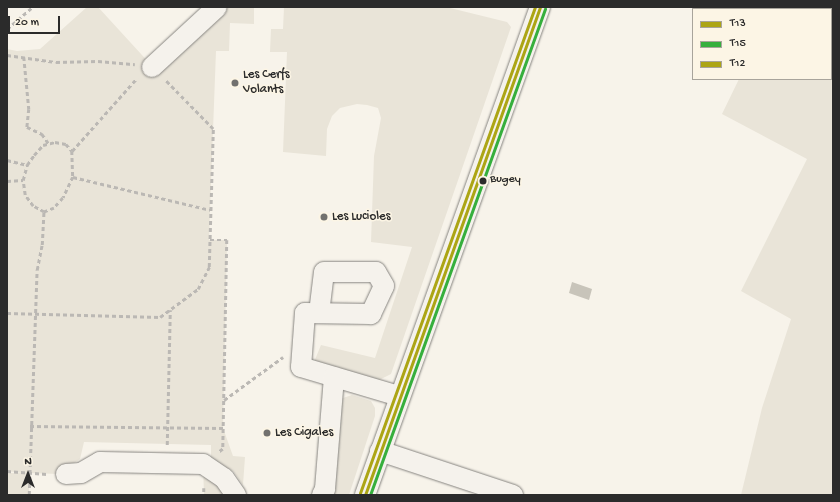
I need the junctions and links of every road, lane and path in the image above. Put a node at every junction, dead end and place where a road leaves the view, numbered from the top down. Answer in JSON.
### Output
{"nodes":[{"id":1,"x":32,"y":7,"type":"edge"},
{"id":2,"x":217,"y":7,"type":"edge"},
{"id":3,"x":540,"y":7,"type":"edge"},
{"id":4,"x":7,"y":29,"type":"edge"},
{"id":5,"x":7,"y":55,"type":"edge"},
{"id":6,"x":24,"y":57,"type":"junction"},
{"id":7,"x":152,"y":66,"type":"junction"},
{"id":8,"x":49,"y":144,"type":"junction"},
{"id":9,"x":72,"y":151,"type":"junction"},
{"id":10,"x":7,"y":160,"type":"edge"},
{"id":11,"x":27,"y":166,"type":"junction"},
{"id":12,"x":73,"y":176,"type":"junction"},
{"id":13,"x":22,"y":180,"type":"junction"},
{"id":14,"x":7,"y":181,"type":"edge"},
{"id":15,"x":210,"y":210,"type":"junction"},
{"id":16,"x":44,"y":212,"type":"junction"},
{"id":17,"x":209,"y":240,"type":"junction"},
{"id":18,"x":170,"y":310,"type":"junction"},
{"id":19,"x":319,"y":313,"type":"dead end"},
{"id":20,"x":7,"y":314,"type":"edge"},
{"id":21,"x":35,"y":314,"type":"junction"},
{"id":22,"x":301,"y":357,"type":"junction"},
{"id":23,"x":334,"y":377,"type":"junction"},
{"id":24,"x":399,"y":396,"type":"junction"},
{"id":25,"x":224,"y":400,"type":"junction"},
{"id":26,"x":30,"y":426,"type":"junction"},
{"id":27,"x":167,"y":426,"type":"junction"},
{"id":28,"x":223,"y":428,"type":"junction"},
{"id":29,"x":223,"y":449,"type":"dead end"},
{"id":30,"x":380,"y":450,"type":"junction"},
{"id":31,"x":166,"y":463,"type":"junction"},
{"id":32,"x":7,"y":471,"type":"edge"},
{"id":33,"x":29,"y":473,"type":"junction"},
{"id":34,"x":66,"y":474,"type":"dead end"},
{"id":35,"x":29,"y":495,"type":"edge"},
{"id":36,"x":236,"y":495,"type":"edge"},
{"id":37,"x":322,"y":495,"type":"edge"},
{"id":38,"x":365,"y":495,"type":"edge"},
{"id":39,"x":513,"y":495,"type":"edge"}],
"edges":[{"from":1,"to":4,"type":"path"},
{"from":2,"to":7,"type":"street"},
{"from":3,"to":24,"type":"street"},
{"from":5,"to":6,"type":"path"},
{"from":6,"to":7,"type":"path"},
{"from":6,"to":8,"type":"path"},
{"from":7,"to":9,"type":"path"},
{"from":7,"to":15,"type":"path"},
{"from":8,"to":9,"type":"path"},
{"from":8,"to":11,"type":"path"},
{"from":9,"to":12,"type":"path"},
{"from":10,"to":11,"type":"path"},
{"from":11,"to":13,"type":"path"},
{"from":12,"to":15,"type":"path"},
{"from":12,"to":16,"type":"path"},
{"from":13,"to":14,"type":"path"},
{"from":13,"to":16,"type":"path"},
{"from":15,"to":17,"type":"path"},
{"from":16,"to":21,"type":"path"},
{"from":17,"to":18,"type":"path"},
{"from":17,"to":25,"type":"path"},
{"from":18,"to":21,"type":"path"},
{"from":18,"to":27,"type":"path"},
{"from":19,"to":22,"type":"street"},
{"from":20,"to":21,"type":"path"},
{"from":21,"to":26,"type":"path"},
{"from":22,"to":23,"type":"street"},
{"from":22,"to":25,"type":"path"},
{"from":23,"to":24,"type":"street"},
{"from":23,"to":37,"type":"street"},
{"from":24,"to":30,"type":"street"},
{"from":25,"to":28,"type":"path"},
{"from":26,"to":27,"type":"path"},
{"from":26,"to":33,"type":"path"},
{"from":27,"to":28,"type":"path"},
{"from":27,"to":31,"type":"path"},
{"from":28,"to":29,"type":"path"},
{"from":30,"to":38,"type":"street"},
{"from":30,"to":39,"type":"street"},
{"from":31,"to":34,"type":"street"},
{"from":31,"to":36,"type":"street"},
{"from":32,"to":33,"type":"path"},
{"from":33,"to":35,"type":"path"}]}
